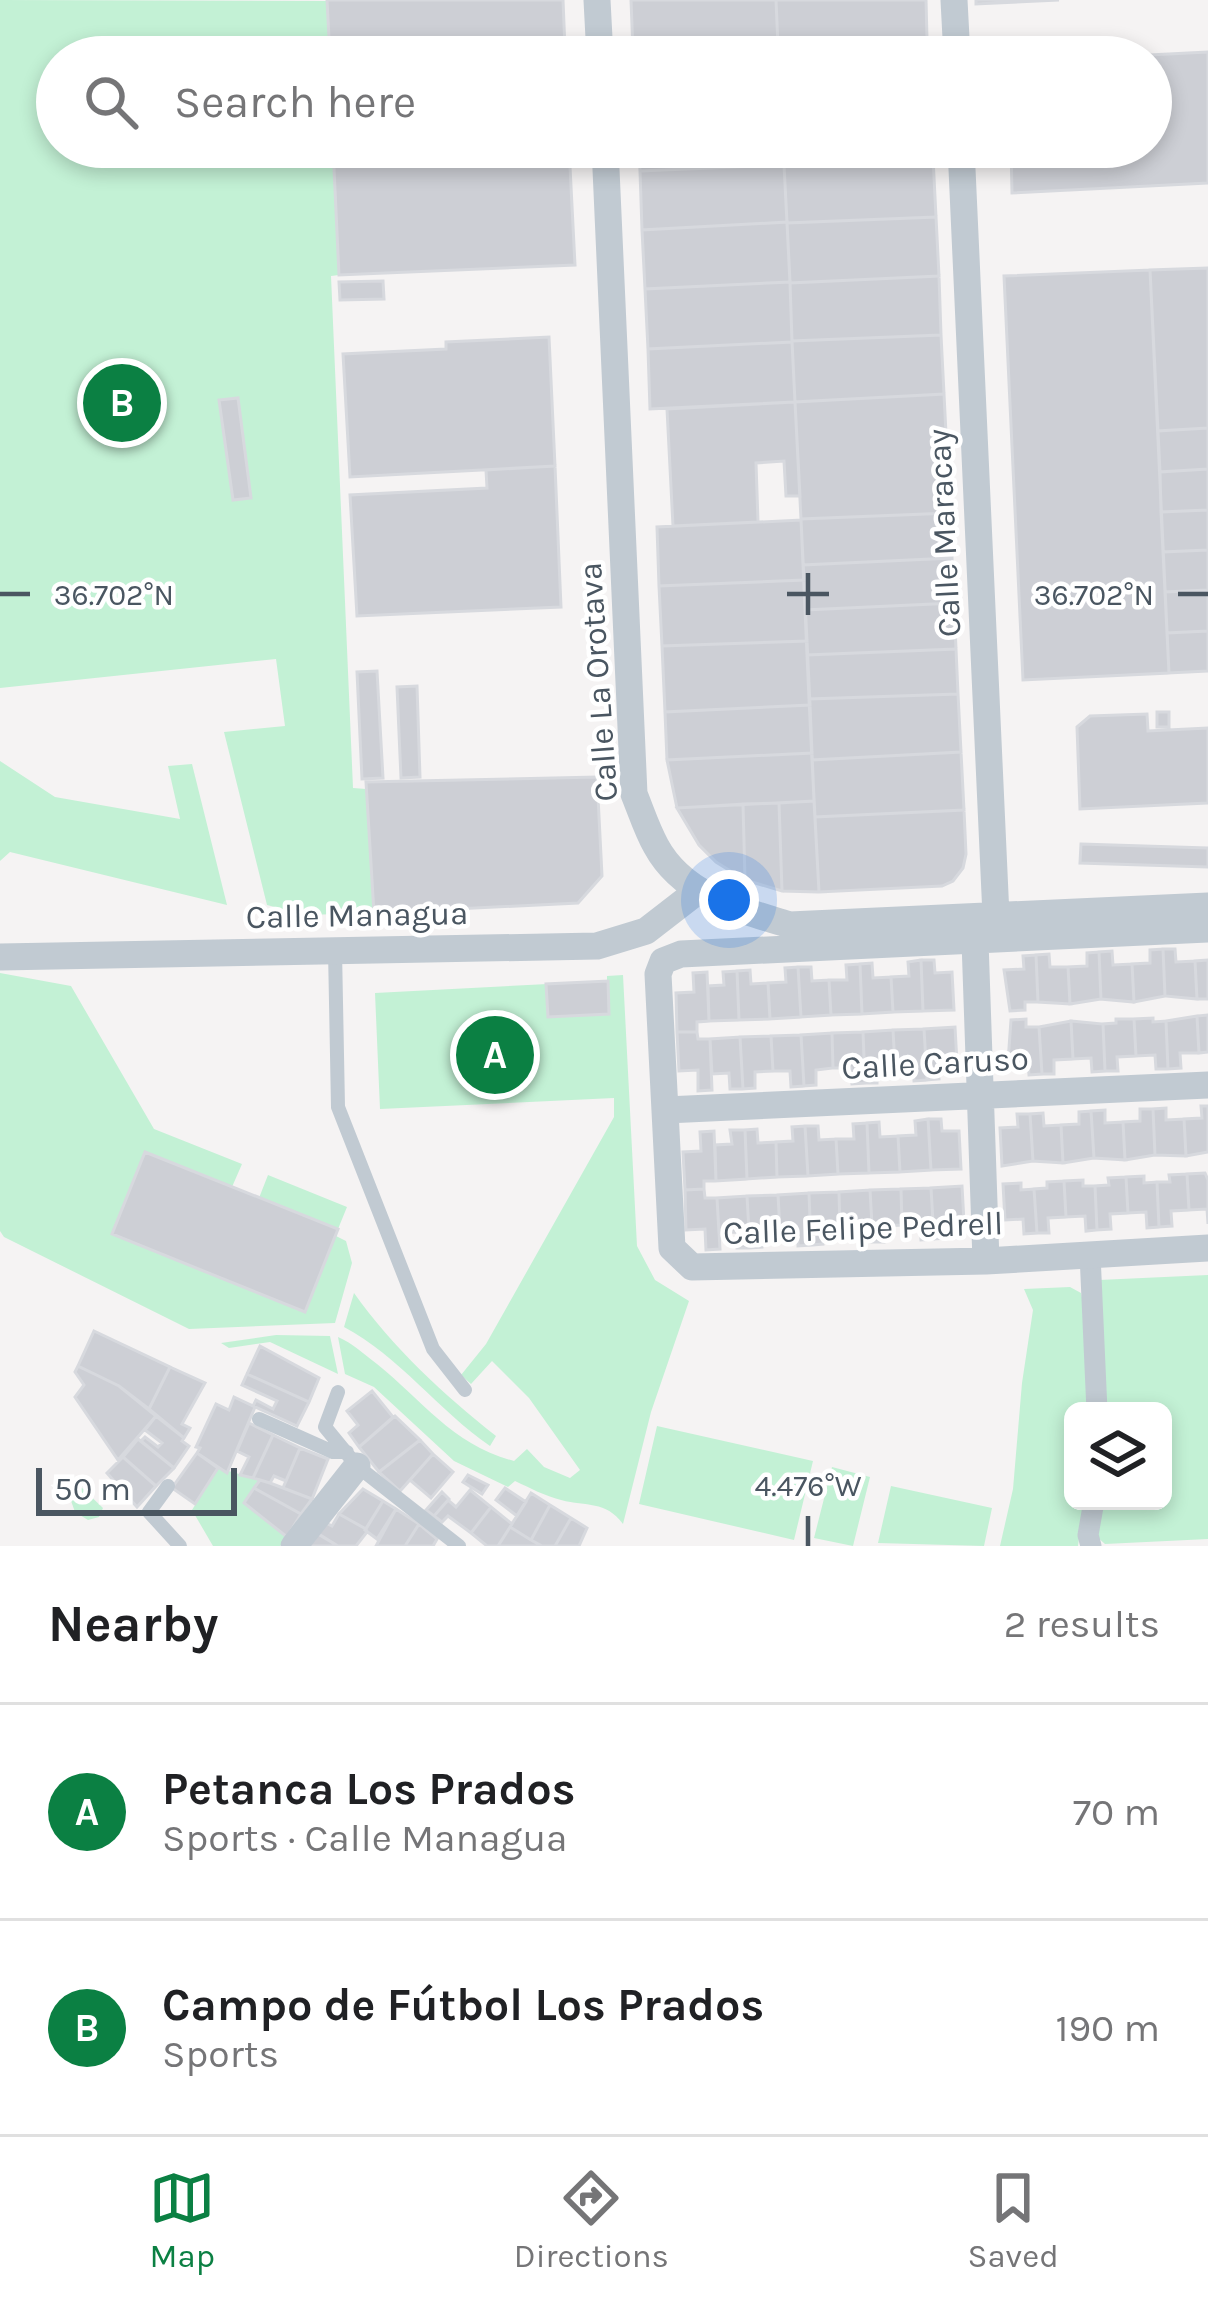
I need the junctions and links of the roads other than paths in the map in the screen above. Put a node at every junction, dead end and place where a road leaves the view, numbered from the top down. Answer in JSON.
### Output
{"nodes":[{"id":1,"x":598,"y":0,"type":"edge"},
{"id":2,"x":955,"y":0,"type":"edge"},
{"id":3,"x":599,"y":36,"type":"edge"},
{"id":4,"x":956,"y":36,"type":"edge"},
{"id":5,"x":605,"y":168,"type":"edge"},
{"id":6,"x":962,"y":168,"type":"edge"},
{"id":7,"x":699,"y":890,"type":"junction"},
{"id":8,"x":1208,"y":905,"type":"edge"},
{"id":9,"x":996,"y":916,"type":"junction"},
{"id":10,"x":1208,"y":929,"type":"edge"},
{"id":11,"x":975,"y":941,"type":"junction"},
{"id":12,"x":335,"y":950,"type":"junction"},
{"id":13,"x":0,"y":957,"type":"edge"},
{"id":14,"x":1208,"y":1085,"type":"edge"},
{"id":15,"x":980,"y":1096,"type":"junction"},
{"id":16,"x":666,"y":1110,"type":"junction"},
{"id":17,"x":1208,"y":1248,"type":"edge"},
{"id":18,"x":1090,"y":1255,"type":"junction"},
{"id":19,"x":986,"y":1261,"type":"junction"},
{"id":20,"x":466,"y":1390,"type":"dead end"},
{"id":21,"x":338,"y":1392,"type":"dead end"},
{"id":22,"x":1097,"y":1402,"type":"edge"},
{"id":23,"x":259,"y":1419,"type":"dead end"},
{"id":24,"x":352,"y":1459,"type":"junction"},
{"id":25,"x":168,"y":1486,"type":"dead end"},
{"id":26,"x":1092,"y":1510,"type":"edge"},
{"id":27,"x":180,"y":1546,"type":"edge"},
{"id":28,"x":295,"y":1546,"type":"edge"},
{"id":29,"x":459,"y":1546,"type":"edge"},
{"id":30,"x":1091,"y":1546,"type":"edge"}],
"edges":[{"from":1,"to":3,"type":"street"},
{"from":2,"to":4,"type":"street"},
{"from":5,"to":7,"type":"street","name":"Calle La Orotava"},
{"from":6,"to":9,"type":"street","name":"Calle Maracay"},
{"from":7,"to":9,"type":"street","name":"Calle La Orotava"},
{"from":7,"to":12,"type":"street","name":"Calle Managua"},
{"from":8,"to":9,"type":"street","name":"Calle La Orotava"},
{"from":10,"to":11,"type":"street"},
{"from":11,"to":15,"type":"street"},
{"from":11,"to":16,"type":"street","name":"Calle Felipe Pedrell"},
{"from":12,"to":13,"type":"street","name":"Calle Managua"},
{"from":12,"to":20,"type":"lane"},
{"from":14,"to":15,"type":"street","name":"Calle Caruso"},
{"from":15,"to":16,"type":"street","name":"Calle Caruso"},
{"from":15,"to":19,"type":"street"},
{"from":16,"to":19,"type":"street","name":"Calle Felipe Pedrell"},
{"from":17,"to":18,"type":"street","name":"Calle Felipe Pedrell"},
{"from":18,"to":19,"type":"street","name":"Calle Felipe Pedrell"},
{"from":18,"to":22,"type":"street"},
{"from":21,"to":24,"type":"lane"},
{"from":23,"to":24,"type":"lane"},
{"from":24,"to":28,"type":"street"},
{"from":24,"to":29,"type":"lane"},
{"from":25,"to":27,"type":"lane"},
{"from":26,"to":30,"type":"street"}]}
